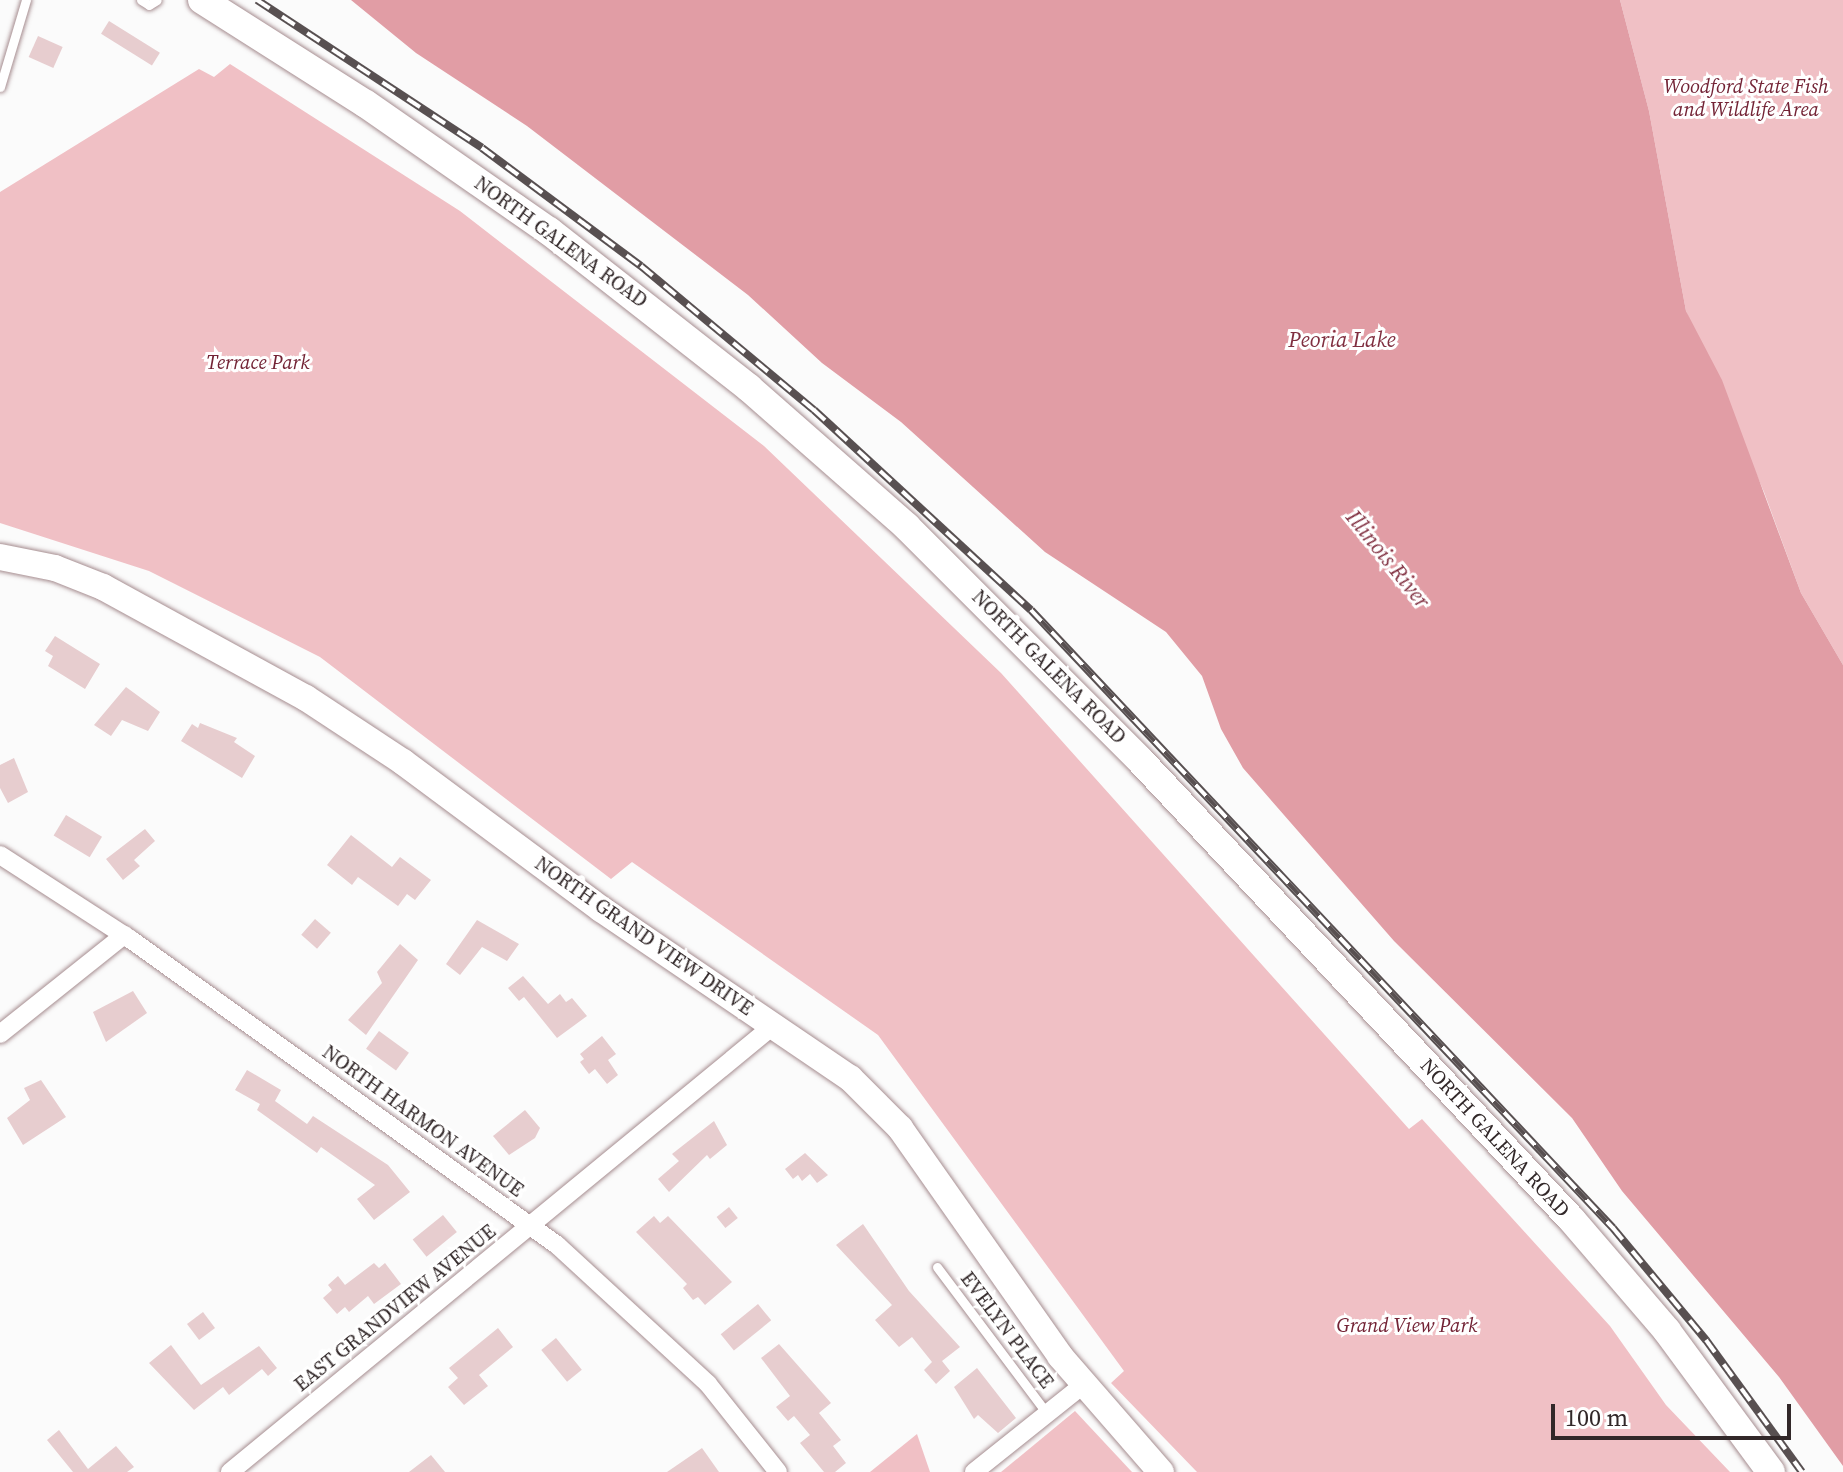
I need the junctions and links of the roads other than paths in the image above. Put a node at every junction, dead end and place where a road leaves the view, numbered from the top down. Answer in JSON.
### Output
{"nodes":[{"id":1,"x":26,"y":0,"type":"edge"},
{"id":2,"x":141,"y":0,"type":"edge"},
{"id":3,"x":157,"y":0,"type":"edge"},
{"id":4,"x":202,"y":0,"type":"edge"},
{"id":5,"x":0,"y":87,"type":"edge"},
{"id":6,"x":0,"y":557,"type":"edge"},
{"id":7,"x":0,"y":855,"type":"edge"},
{"id":8,"x":124,"y":935,"type":"junction"},
{"id":9,"x":774,"y":1025,"type":"junction"},
{"id":10,"x":0,"y":1034,"type":"edge"},
{"id":11,"x":530,"y":1225,"type":"junction"},
{"id":12,"x":937,"y":1267,"type":"dead end"},
{"id":13,"x":1083,"y":1385,"type":"junction"},
{"id":14,"x":1048,"y":1415,"type":"junction"},
{"id":15,"x":230,"y":1472,"type":"edge"},
{"id":16,"x":778,"y":1472,"type":"edge"},
{"id":17,"x":974,"y":1472,"type":"edge"},
{"id":18,"x":1161,"y":1472,"type":"edge"},
{"id":19,"x":1771,"y":1472,"type":"edge"}],
"edges":[{"from":1,"to":5,"type":"lane"},
{"from":2,"to":3,"type":"lane"},
{"from":4,"to":19,"type":"main road","name":"NORTH GALENA ROAD"},
{"from":6,"to":9,"type":"street","name":"NORTH GRAND VIEW DRIVE"},
{"from":7,"to":8,"type":"street","name":"NORTH HARMON AVENUE"},
{"from":8,"to":10,"type":"street"},
{"from":8,"to":11,"type":"street","name":"NORTH HARMON AVENUE"},
{"from":9,"to":11,"type":"street","name":"EAST GRANDVIEW AVENUE"},
{"from":9,"to":13,"type":"street","name":"NORTH GRAND VIEW DRIVE"},
{"from":11,"to":15,"type":"street","name":"EAST GRANDVIEW AVENUE"},
{"from":11,"to":16,"type":"street","name":"NORTH HARMON AVENUE"},
{"from":12,"to":14,"type":"lane","name":"EVELYN PLACE"},
{"from":13,"to":14,"type":"street"},
{"from":13,"to":18,"type":"street","name":"NORTH GRAND VIEW DRIVE"},
{"from":14,"to":17,"type":"street"}]}
